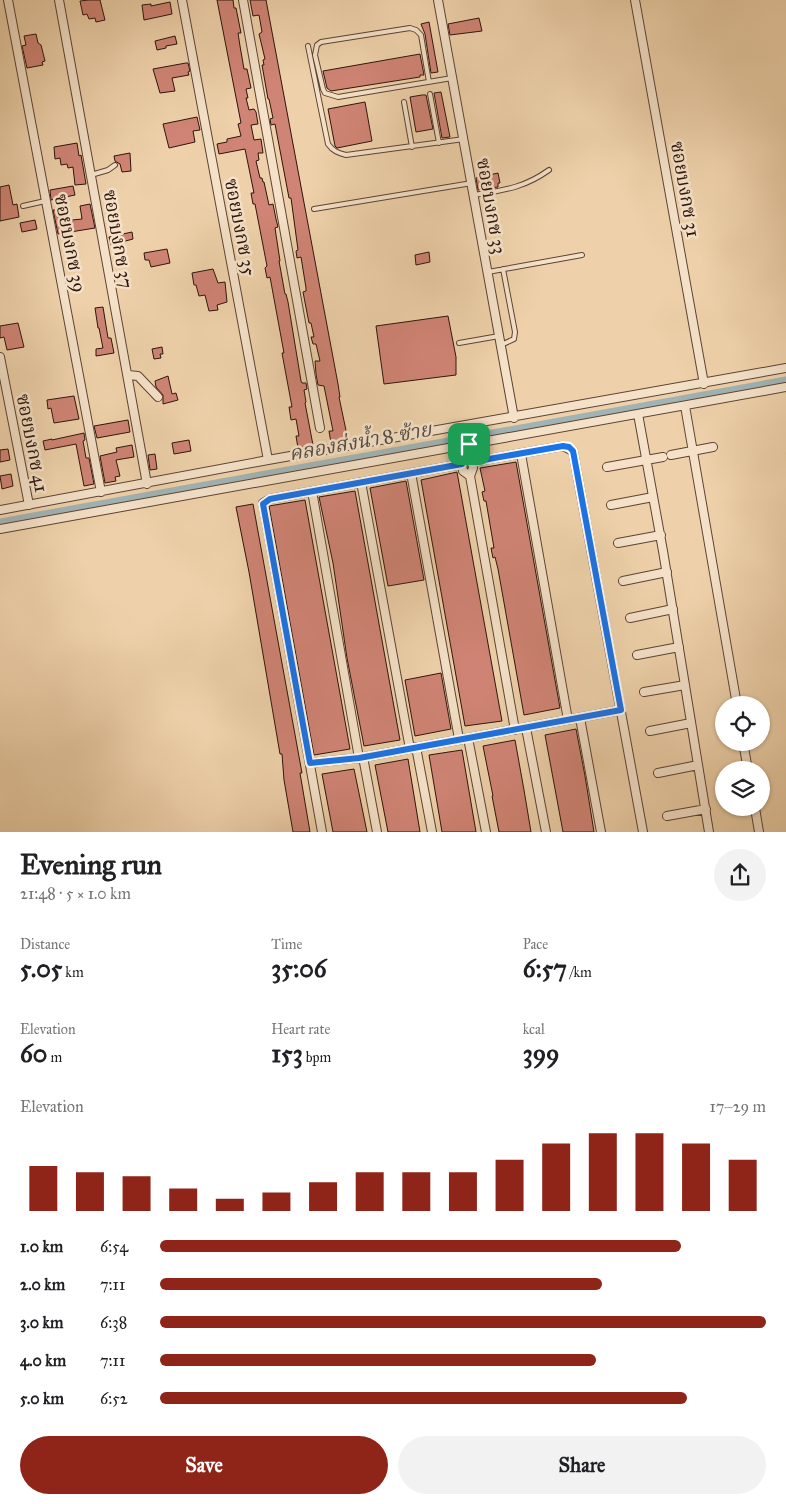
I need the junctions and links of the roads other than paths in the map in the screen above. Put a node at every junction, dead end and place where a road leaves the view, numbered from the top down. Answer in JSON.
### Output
{"nodes":[{"id":1,"x":8,"y":0,"type":"edge"},
{"id":2,"x":59,"y":0,"type":"edge"},
{"id":3,"x":182,"y":0,"type":"edge"},
{"id":4,"x":243,"y":0,"type":"edge"},
{"id":5,"x":438,"y":0,"type":"edge"},
{"id":6,"x":635,"y":0,"type":"edge"},
{"id":7,"x":308,"y":46,"type":"dead end"},
{"id":8,"x":452,"y":78,"type":"junction"},
{"id":9,"x":429,"y":82,"type":"junction"},
{"id":10,"x":430,"y":94,"type":"dead end"},
{"id":11,"x":404,"y":102,"type":"dead end"},
{"id":12,"x":464,"y":139,"type":"junction"},
{"id":13,"x":439,"y":143,"type":"junction"},
{"id":14,"x":412,"y":147,"type":"junction"},
{"id":15,"x":115,"y":165,"type":"dead end"},
{"id":16,"x":550,"y":170,"type":"dead end"},
{"id":17,"x":91,"y":175,"type":"junction"},
{"id":18,"x":472,"y":182,"type":"junction"},
{"id":19,"x":474,"y":195,"type":"junction"},
{"id":20,"x":46,"y":200,"type":"junction"},
{"id":21,"x":23,"y":206,"type":"dead end"},
{"id":22,"x":314,"y":209,"type":"dead end"},
{"id":23,"x":582,"y":255,"type":"dead end"},
{"id":24,"x":503,"y":269,"type":"junction"},
{"id":25,"x":488,"y":272,"type":"junction"},
{"id":26,"x":500,"y":336,"type":"junction"},
{"id":27,"x":459,"y":343,"type":"dead end"},
{"id":28,"x":501,"y":345,"type":"junction"},
{"id":29,"x":0,"y":357,"type":"edge"},
{"id":30,"x":786,"y":368,"type":"edge"},
{"id":31,"x":128,"y":375,"type":"junction"},
{"id":32,"x":704,"y":384,"type":"junction"},
{"id":33,"x":786,"y":388,"type":"edge"},
{"id":34,"x":158,"y":397,"type":"dead end"},
{"id":35,"x":685,"y":406,"type":"junction"},
{"id":36,"x":638,"y":414,"type":"junction"},
{"id":37,"x":514,"y":418,"type":"junction"},
{"id":38,"x":320,"y":428,"type":"dead end"},
{"id":39,"x":469,"y":444,"type":"junction"},
{"id":40,"x":459,"y":446,"type":"junction"},
{"id":41,"x":713,"y":447,"type":"dead end"},
{"id":42,"x":693,"y":451,"type":"junction"},
{"id":43,"x":521,"y":454,"type":"junction"},
{"id":44,"x":671,"y":455,"type":"dead end"},
{"id":45,"x":663,"y":457,"type":"dead end"},
{"id":46,"x":268,"y":460,"type":"junction"},
{"id":47,"x":646,"y":460,"type":"junction"},
{"id":48,"x":472,"y":462,"type":"junction"},
{"id":49,"x":462,"y":464,"type":"junction"},
{"id":50,"x":607,"y":467,"type":"dead end"},
{"id":51,"x":411,"y":473,"type":"junction"},
{"id":52,"x":470,"y":476,"type":"junction"},
{"id":53,"x":361,"y":482,"type":"junction"},
{"id":54,"x":148,"y":484,"type":"junction"},
{"id":55,"x":312,"y":491,"type":"junction"},
{"id":56,"x":101,"y":492,"type":"junction"},
{"id":57,"x":653,"y":497,"type":"junction"},
{"id":58,"x":28,"y":505,"type":"junction"},
{"id":59,"x":611,"y":505,"type":"dead end"},
{"id":60,"x":0,"y":510,"type":"edge"},
{"id":61,"x":0,"y":529,"type":"edge"},
{"id":62,"x":660,"y":536,"type":"junction"},
{"id":63,"x":618,"y":543,"type":"dead end"},
{"id":64,"x":667,"y":572,"type":"junction"},
{"id":65,"x":623,"y":581,"type":"dead end"},
{"id":66,"x":673,"y":609,"type":"junction"},
{"id":67,"x":630,"y":618,"type":"dead end"},
{"id":68,"x":679,"y":647,"type":"junction"},
{"id":69,"x":637,"y":655,"type":"dead end"},
{"id":70,"x":685,"y":685,"type":"junction"},
{"id":71,"x":644,"y":692,"type":"dead end"},
{"id":72,"x":735,"y":696,"type":"edge"},
{"id":73,"x":621,"y":710,"type":"junction"},
{"id":74,"x":580,"y":718,"type":"junction"},
{"id":75,"x":568,"y":720,"type":"junction"},
{"id":76,"x":691,"y":723,"type":"junction"},
{"id":77,"x":526,"y":728,"type":"junction"},
{"id":78,"x":514,"y":730,"type":"junction"},
{"id":79,"x":650,"y":731,"type":"dead end"},
{"id":80,"x":468,"y":738,"type":"junction"},
{"id":81,"x":459,"y":740,"type":"junction"},
{"id":82,"x":413,"y":748,"type":"junction"},
{"id":83,"x":361,"y":757,"type":"junction"},
{"id":84,"x":310,"y":763,"type":"junction"},
{"id":85,"x":698,"y":765,"type":"junction"},
{"id":86,"x":658,"y":773,"type":"dead end"},
{"id":87,"x":706,"y":809,"type":"junction"},
{"id":88,"x":668,"y":816,"type":"dead end"},
{"id":89,"x":756,"y":816,"type":"edge"},
{"id":90,"x":322,"y":832,"type":"edge"},
{"id":91,"x":377,"y":832,"type":"edge"},
{"id":92,"x":432,"y":832,"type":"edge"},
{"id":93,"x":486,"y":832,"type":"edge"},
{"id":94,"x":546,"y":832,"type":"edge"},
{"id":95,"x":601,"y":832,"type":"edge"},
{"id":96,"x":644,"y":832,"type":"edge"},
{"id":97,"x":709,"y":832,"type":"edge"},
{"id":98,"x":759,"y":832,"type":"edge"}],
"edges":[{"from":1,"to":20,"type":"street","name":"ซอยบงกช 39"},
{"from":2,"to":17,"type":"street","name":"ซอยบงกช 37"},
{"from":3,"to":46,"type":"street","name":"ซอยบงกช 35"},
{"from":4,"to":38,"type":"street"},
{"from":5,"to":8,"type":"street","name":"ซอยบงกช 33"},
{"from":6,"to":32,"type":"street","name":"ซอยบงกช 31"},
{"from":7,"to":14,"type":"lane"},
{"from":8,"to":9,"type":"lane"},
{"from":8,"to":12,"type":"street","name":"ซอยบงกช 33"},
{"from":9,"to":9,"type":"lane"},
{"from":10,"to":13,"type":"lane"},
{"from":11,"to":14,"type":"lane"},
{"from":12,"to":13,"type":"lane"},
{"from":12,"to":18,"type":"street","name":"ซอยบงกช 33"},
{"from":13,"to":14,"type":"lane"},
{"from":15,"to":17,"type":"lane"},
{"from":16,"to":19,"type":"lane"},
{"from":17,"to":31,"type":"street","name":"ซอยบงกช 37"},
{"from":18,"to":19,"type":"street","name":"ซอยบงกช 33"},
{"from":18,"to":22,"type":"lane"},
{"from":19,"to":25,"type":"street","name":"ซอยบงกช 33"},
{"from":20,"to":21,"type":"lane"},
{"from":20,"to":56,"type":"street","name":"ซอยบงกช 39"},
{"from":23,"to":24,"type":"lane"},
{"from":24,"to":25,"type":"lane"},
{"from":24,"to":28,"type":"lane"},
{"from":25,"to":26,"type":"street","name":"ซอยบงกช 33"},
{"from":26,"to":27,"type":"lane"},
{"from":26,"to":28,"type":"street","name":"ซอยบงกช 33"},
{"from":28,"to":37,"type":"street","name":"ซอยบงกช 33"},
{"from":29,"to":58,"type":"street","name":"ซอยบงกช 41"},
{"from":30,"to":32,"type":"street"},
{"from":31,"to":34,"type":"street"},
{"from":31,"to":54,"type":"street","name":"ซอยบงกช 37"},
{"from":32,"to":37,"type":"street"},
{"from":33,"to":35,"type":"street"},
{"from":35,"to":36,"type":"street"},
{"from":35,"to":42,"type":"street"},
{"from":36,"to":39,"type":"street"},
{"from":36,"to":47,"type":"street"},
{"from":37,"to":46,"type":"street"},
{"from":39,"to":40,"type":"street"},
{"from":39,"to":48,"type":"street"},
{"from":40,"to":49,"type":"street"},
{"from":40,"to":61,"type":"street"},
{"from":41,"to":42,"type":"street"},
{"from":42,"to":44,"type":"street"},
{"from":42,"to":72,"type":"street"},
{"from":43,"to":48,"type":"street"},
{"from":43,"to":73,"type":"street"},
{"from":43,"to":75,"type":"street"},
{"from":45,"to":47,"type":"street"},
{"from":46,"to":54,"type":"street"},
{"from":47,"to":50,"type":"street"},
{"from":47,"to":57,"type":"street"},
{"from":48,"to":52,"type":"street"},
{"from":49,"to":51,"type":"street"},
{"from":49,"to":52,"type":"street"},
{"from":51,"to":53,"type":"street"},
{"from":51,"to":81,"type":"street"},
{"from":52,"to":78,"type":"street"},
{"from":53,"to":55,"type":"street"},
{"from":53,"to":82,"type":"street"},
{"from":54,"to":56,"type":"street"},
{"from":55,"to":83,"type":"street"},
{"from":55,"to":84,"type":"street"},
{"from":56,"to":58,"type":"street"},
{"from":57,"to":59,"type":"street"},
{"from":57,"to":62,"type":"street"},
{"from":58,"to":60,"type":"street"},
{"from":62,"to":63,"type":"street"},
{"from":62,"to":64,"type":"street"},
{"from":64,"to":65,"type":"street"},
{"from":64,"to":66,"type":"street"},
{"from":66,"to":67,"type":"street"},
{"from":66,"to":68,"type":"street"},
{"from":68,"to":69,"type":"street"},
{"from":68,"to":70,"type":"street"},
{"from":70,"to":71,"type":"street"},
{"from":70,"to":76,"type":"street"},
{"from":73,"to":74,"type":"street"},
{"from":73,"to":96,"type":"street"},
{"from":74,"to":75,"type":"street"},
{"from":74,"to":95,"type":"street"},
{"from":75,"to":77,"type":"street"},
{"from":76,"to":79,"type":"street"},
{"from":76,"to":85,"type":"street"},
{"from":77,"to":78,"type":"street"},
{"from":77,"to":94,"type":"street"},
{"from":78,"to":80,"type":"street"},
{"from":80,"to":81,"type":"street"},
{"from":80,"to":93,"type":"street"},
{"from":81,"to":82,"type":"street"},
{"from":82,"to":83,"type":"street"},
{"from":82,"to":92,"type":"street"},
{"from":83,"to":84,"type":"street"},
{"from":83,"to":91,"type":"street"},
{"from":84,"to":90,"type":"street"},
{"from":85,"to":86,"type":"street"},
{"from":85,"to":87,"type":"street"},
{"from":87,"to":88,"type":"street"},
{"from":87,"to":97,"type":"street"},
{"from":89,"to":98,"type":"street"}]}
